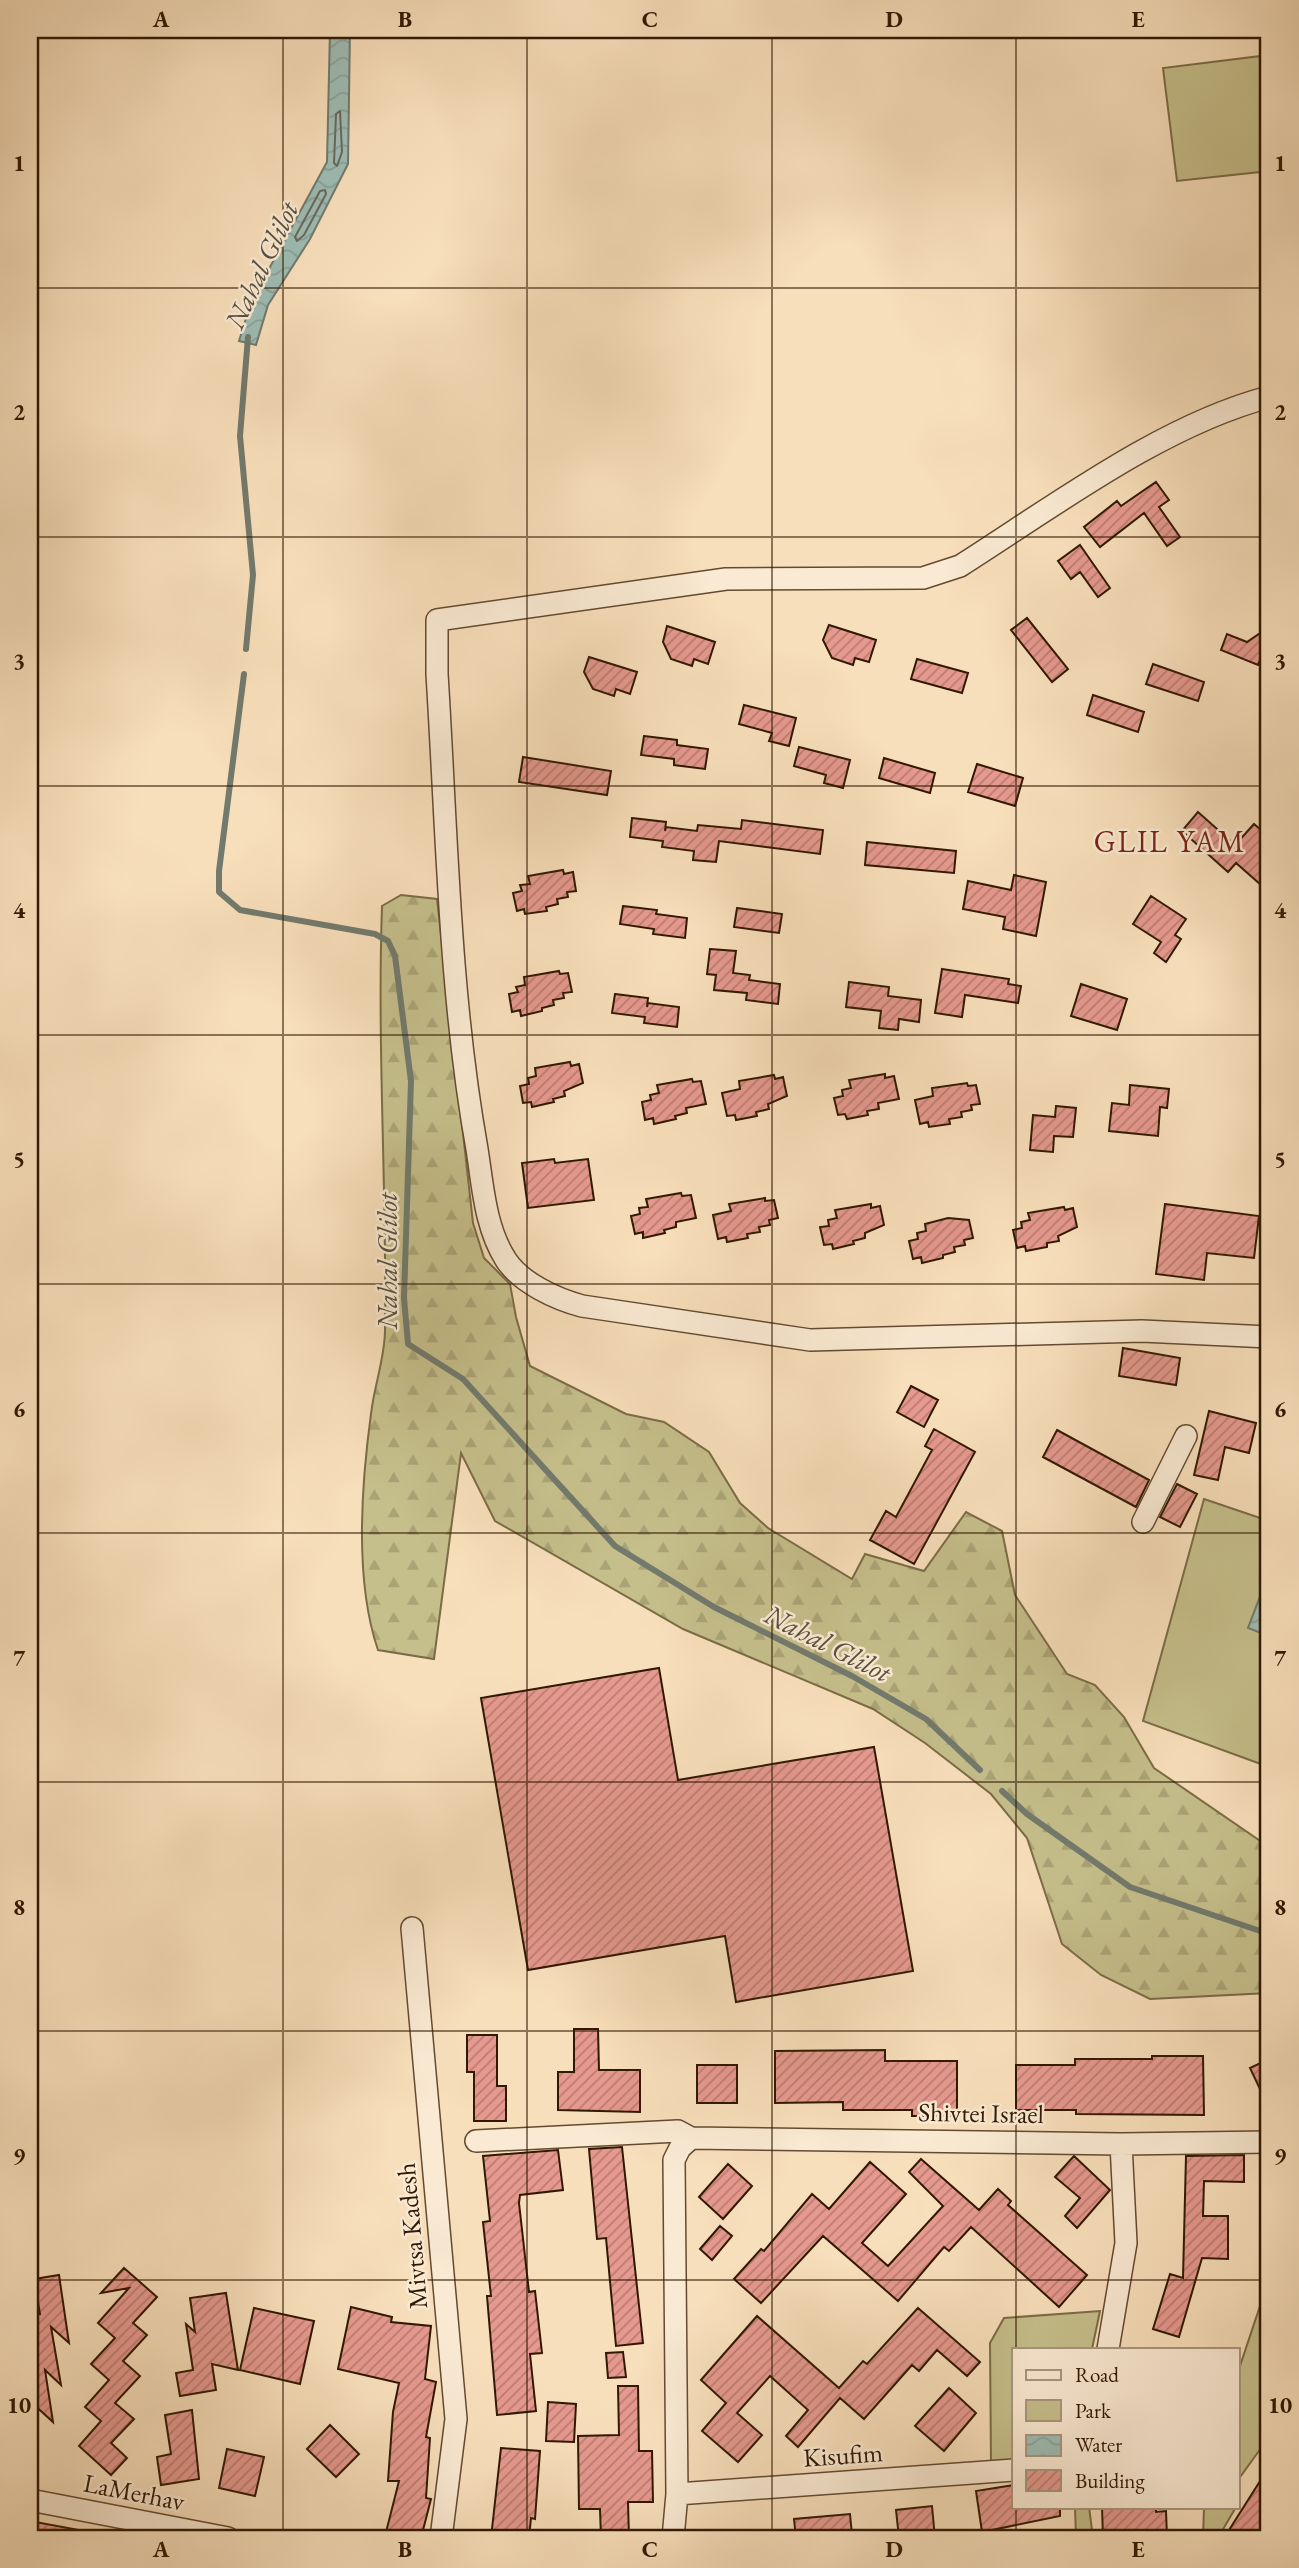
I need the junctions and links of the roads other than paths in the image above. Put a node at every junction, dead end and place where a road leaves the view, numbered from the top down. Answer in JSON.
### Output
{"nodes":[{"id":1,"x":1269,"y":397,"type":"edge"},
{"id":2,"x":1269,"y":1337,"type":"edge"},
{"id":3,"x":1186,"y":1436,"type":"dead end"},
{"id":4,"x":1143,"y":1522,"type":"dead end"},
{"id":5,"x":412,"y":1928,"type":"dead end"},
{"id":6,"x":691,"y":2137,"type":"junction"},
{"id":7,"x":476,"y":2141,"type":"dead end"},
{"id":8,"x":1269,"y":2142,"type":"edge"},
{"id":9,"x":1121,"y":2144,"type":"junction"},
{"id":10,"x":1108,"y":2348,"type":"edge"},
{"id":11,"x":1012,"y":2470,"type":"edge"},
{"id":12,"x":677,"y":2494,"type":"junction"},
{"id":13,"x":30,"y":2500,"type":"edge"},
{"id":14,"x":228,"y":2538,"type":"edge"},
{"id":15,"x":441,"y":2538,"type":"edge"},
{"id":16,"x":673,"y":2538,"type":"edge"}],
"edges":[{"from":1,"to":2,"type":"street"},
{"from":3,"to":4,"type":"street"},
{"from":5,"to":15,"type":"street","name":"Mivtsa Kadesh"},
{"from":6,"to":7,"type":"street","name":"Shivtei Israel"},
{"from":6,"to":9,"type":"street","name":"Shivtei Israel"},
{"from":6,"to":12,"type":"street"},
{"from":8,"to":9,"type":"street","name":"Shivtei Israel"},
{"from":9,"to":10,"type":"street"},
{"from":11,"to":12,"type":"street","name":"Kisufim"},
{"from":12,"to":16,"type":"street"},
{"from":13,"to":14,"type":"street","name":"LaMerhav"}]}
